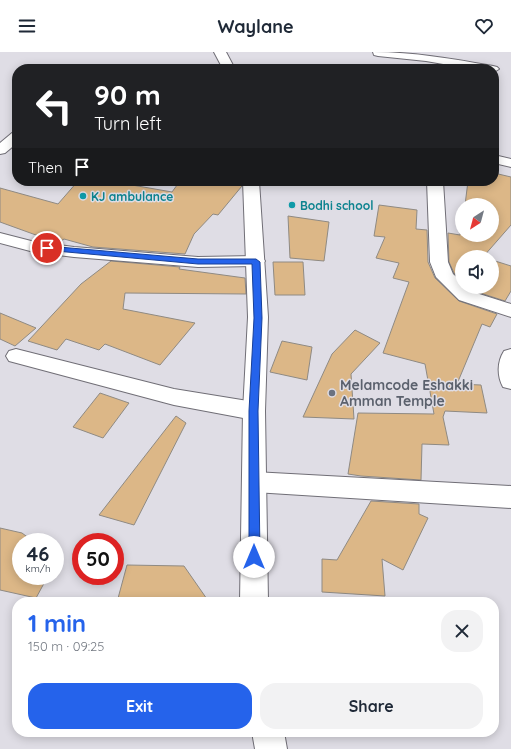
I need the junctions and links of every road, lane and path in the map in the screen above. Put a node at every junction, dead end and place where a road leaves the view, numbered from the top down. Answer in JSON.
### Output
{"nodes":[{"id":1,"x":220,"y":52,"type":"edge"},
{"id":2,"x":378,"y":56,"type":"edge"},
{"id":3,"x":226,"y":64,"type":"edge"},
{"id":4,"x":462,"y":64,"type":"edge"},
{"id":5,"x":0,"y":134,"type":"edge"},
{"id":6,"x":12,"y":136,"type":"edge"},
{"id":7,"x":12,"y":140,"type":"edge"},
{"id":8,"x":0,"y":150,"type":"edge"},
{"id":9,"x":499,"y":160,"type":"edge"},
{"id":10,"x":511,"y":163,"type":"edge"},
{"id":11,"x":251,"y":186,"type":"edge"},
{"id":12,"x":435,"y":186,"type":"edge"},
{"id":13,"x":0,"y":238,"type":"edge"},
{"id":14,"x":256,"y":262,"type":"junction"},
{"id":15,"x":511,"y":311,"type":"edge"},
{"id":16,"x":16,"y":356,"type":"dead end"},
{"id":17,"x":511,"y":356,"type":"edge"},
{"id":18,"x":511,"y":381,"type":"edge"},
{"id":19,"x":254,"y":411,"type":"junction"},
{"id":20,"x":254,"y":482,"type":"junction"},
{"id":21,"x":511,"y":497,"type":"edge"},
{"id":22,"x":254,"y":597,"type":"edge"},
{"id":23,"x":269,"y":737,"type":"edge"},
{"id":24,"x":271,"y":749,"type":"edge"}],
"edges":[{"from":1,"to":3,"type":"street"},
{"from":2,"to":4,"type":"street"},
{"from":5,"to":6,"type":"street"},
{"from":7,"to":8,"type":"street"},
{"from":9,"to":10,"type":"street"},
{"from":11,"to":14,"type":"street"},
{"from":12,"to":15,"type":"street"},
{"from":13,"to":14,"type":"street"},
{"from":14,"to":19,"type":"street"},
{"from":16,"to":19,"type":"street"},
{"from":17,"to":18,"type":"street"},
{"from":19,"to":20,"type":"street"},
{"from":20,"to":21,"type":"street"},
{"from":20,"to":22,"type":"street"},
{"from":23,"to":24,"type":"street"}]}
